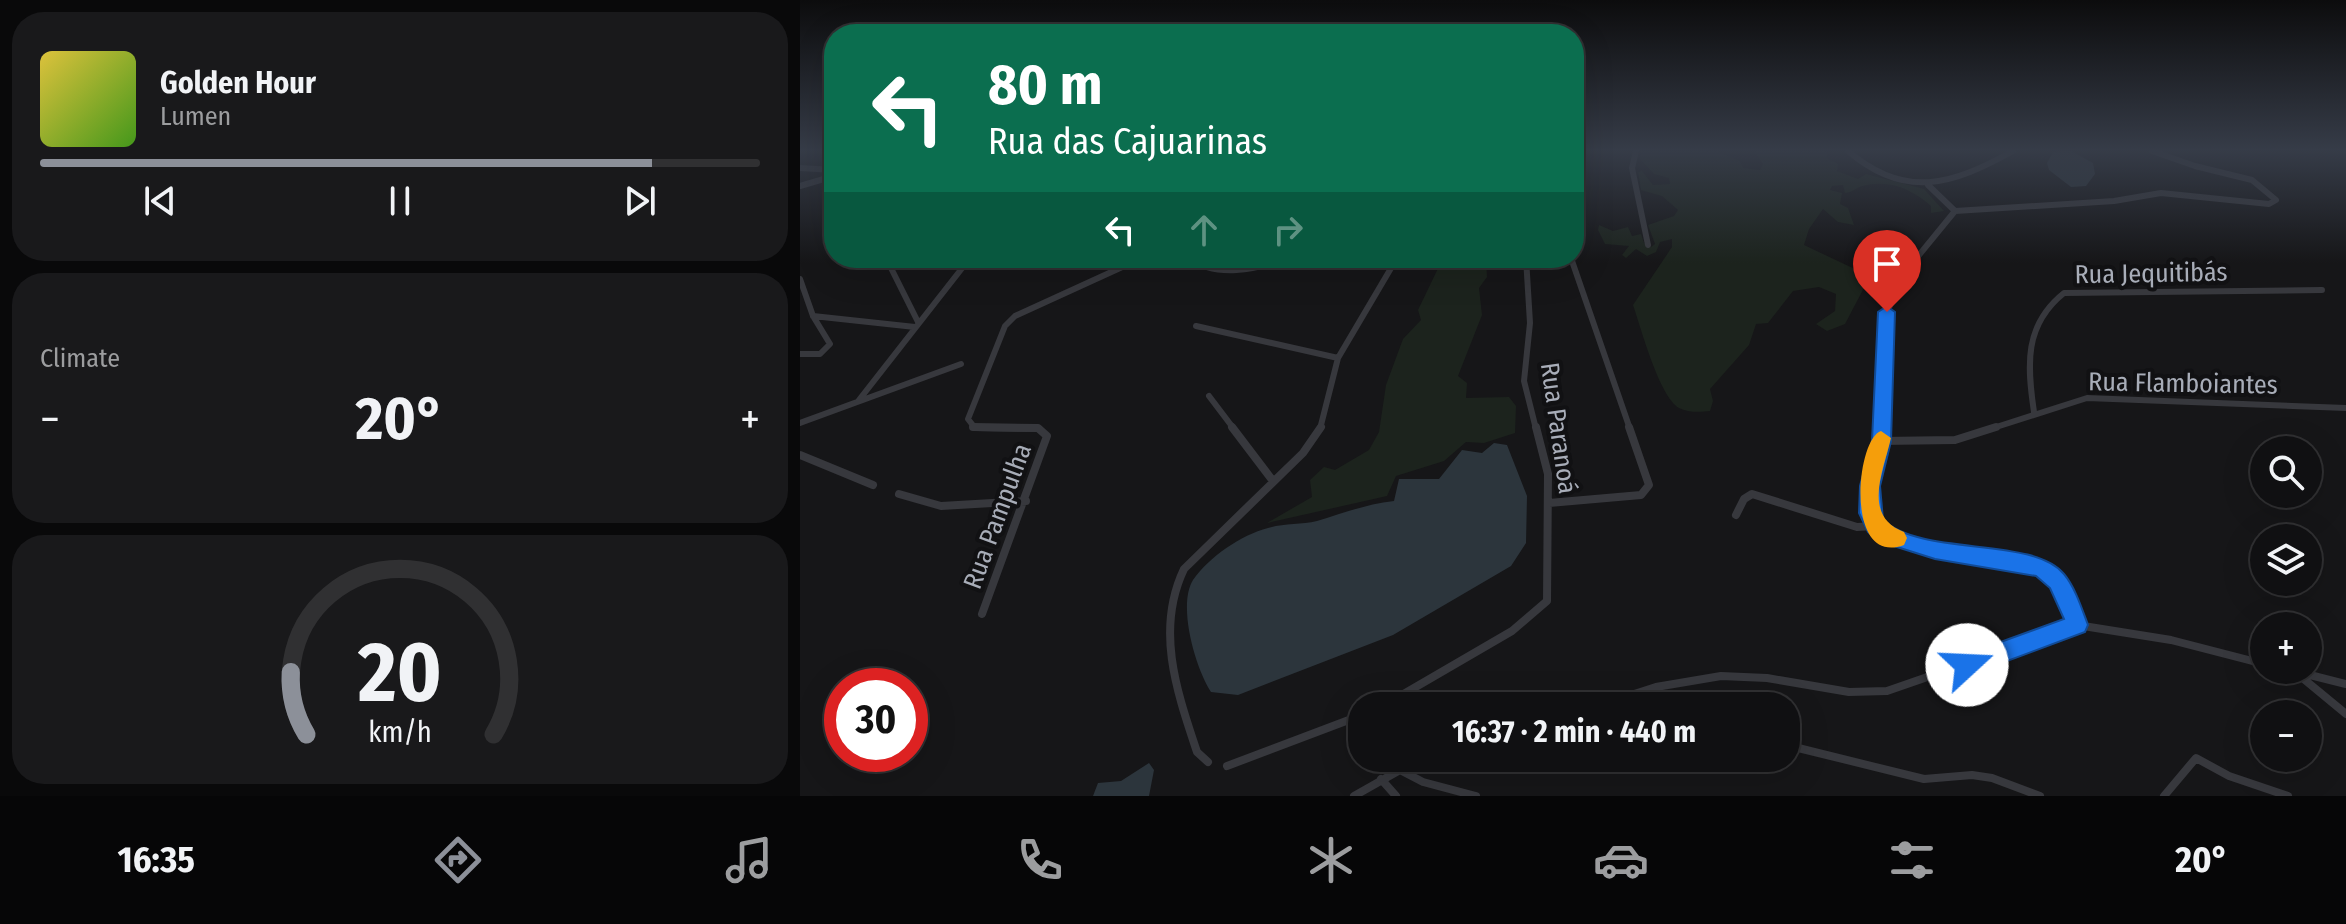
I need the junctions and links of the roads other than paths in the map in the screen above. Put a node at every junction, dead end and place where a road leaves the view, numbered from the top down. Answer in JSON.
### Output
{"nodes":[{"id":1,"x":1636,"y":188,"type":"edge"},
{"id":2,"x":1931,"y":188,"type":"edge"},
{"id":3,"x":2266,"y":188,"type":"edge"},
{"id":4,"x":1955,"y":211,"type":"junction"},
{"id":5,"x":1648,"y":245,"type":"dead end"},
{"id":6,"x":890,"y":268,"type":"edge"},
{"id":7,"x":962,"y":268,"type":"edge"},
{"id":8,"x":1119,"y":268,"type":"edge"},
{"id":9,"x":1217,"y":268,"type":"edge"},
{"id":10,"x":1253,"y":268,"type":"edge"},
{"id":11,"x":1391,"y":268,"type":"edge"},
{"id":12,"x":1527,"y":268,"type":"edge"},
{"id":13,"x":1574,"y":268,"type":"edge"},
{"id":14,"x":800,"y":279,"type":"edge"},
{"id":15,"x":2322,"y":290,"type":"dead end"},
{"id":16,"x":813,"y":316,"type":"junction"},
{"id":17,"x":916,"y":325,"type":"junction"},
{"id":18,"x":1196,"y":326,"type":"dead end"},
{"id":19,"x":800,"y":354,"type":"edge"},
{"id":20,"x":1338,"y":358,"type":"junction"},
{"id":21,"x":961,"y":364,"type":"dead end"},
{"id":22,"x":1209,"y":396,"type":"dead end"},
{"id":23,"x":859,"y":400,"type":"junction"},
{"id":24,"x":2346,"y":408,"type":"edge"},
{"id":25,"x":2034,"y":412,"type":"junction"},
{"id":26,"x":800,"y":423,"type":"edge"},
{"id":27,"x":1881,"y":441,"type":"junction"},
{"id":28,"x":800,"y":455,"type":"edge"},
{"id":29,"x":1273,"y":481,"type":"junction"},
{"id":30,"x":873,"y":485,"type":"dead end"},
{"id":31,"x":899,"y":494,"type":"dead end"},
{"id":32,"x":1026,"y":501,"type":"junction"},
{"id":33,"x":1549,"y":503,"type":"junction"},
{"id":34,"x":1736,"y":515,"type":"dead end"},
{"id":35,"x":1876,"y":526,"type":"junction"},
{"id":36,"x":982,"y":614,"type":"dead end"},
{"id":37,"x":2077,"y":625,"type":"junction"},
{"id":38,"x":2250,"y":660,"type":"edge"},
{"id":39,"x":2322,"y":678,"type":"edge"},
{"id":40,"x":2309,"y":684,"type":"edge"},
{"id":41,"x":2346,"y":684,"type":"edge"},
{"id":42,"x":1407,"y":692,"type":"edge"},
{"id":43,"x":1640,"y":692,"type":"edge"},
{"id":44,"x":2346,"y":714,"type":"edge"},
{"id":45,"x":1348,"y":720,"type":"edge"},
{"id":46,"x":1800,"y":748,"type":"edge"},
{"id":47,"x":1208,"y":762,"type":"dead end"},
{"id":48,"x":1227,"y":766,"type":"dead end"},
{"id":49,"x":1396,"y":772,"type":"edge"},
{"id":50,"x":1404,"y":772,"type":"edge"},
{"id":51,"x":1381,"y":779,"type":"junction"},
{"id":52,"x":1354,"y":796,"type":"edge"},
{"id":53,"x":1396,"y":796,"type":"edge"},
{"id":54,"x":1476,"y":796,"type":"edge"},
{"id":55,"x":2040,"y":796,"type":"edge"},
{"id":56,"x":2164,"y":796,"type":"edge"},
{"id":57,"x":2288,"y":796,"type":"edge"}],
"edges":[{"from":1,"to":5,"type":"street"},
{"from":2,"to":4,"type":"street"},
{"from":3,"to":4,"type":"street"},
{"from":4,"to":27,"type":"street"},
{"from":6,"to":17,"type":"street"},
{"from":7,"to":17,"type":"street"},
{"from":8,"to":32,"type":"street","name":"Rua Pampulha"},
{"from":9,"to":10,"type":"street"},
{"from":11,"to":20,"type":"street"},
{"from":12,"to":33,"type":"street","name":"Rua Paranoá"},
{"from":13,"to":33,"type":"street"},
{"from":14,"to":16,"type":"street"},
{"from":15,"to":25,"type":"street","name":"Rua Jequitibás"},
{"from":16,"to":17,"type":"street"},
{"from":16,"to":19,"type":"street"},
{"from":17,"to":23,"type":"street"},
{"from":18,"to":20,"type":"street"},
{"from":20,"to":29,"type":"street"},
{"from":21,"to":23,"type":"street"},
{"from":22,"to":29,"type":"street"},
{"from":23,"to":26,"type":"street"},
{"from":24,"to":25,"type":"street","name":"Rua Flamboiantes"},
{"from":25,"to":27,"type":"street","name":"Rua Flamboiantes"},
{"from":27,"to":35,"type":"street"},
{"from":28,"to":30,"type":"street"},
{"from":29,"to":47,"type":"street"},
{"from":31,"to":32,"type":"street"},
{"from":32,"to":36,"type":"street","name":"Rua Pampulha"},
{"from":33,"to":42,"type":"street","name":"Rua Paranoá"},
{"from":34,"to":35,"type":"street"},
{"from":35,"to":37,"type":"street"},
{"from":37,"to":38,"type":"street"},
{"from":37,"to":43,"type":"street"},
{"from":39,"to":41,"type":"street"},
{"from":40,"to":44,"type":"street"},
{"from":45,"to":48,"type":"street"},
{"from":46,"to":55,"type":"street"},
{"from":49,"to":51,"type":"street"},
{"from":50,"to":54,"type":"street"},
{"from":51,"to":52,"type":"street"},
{"from":51,"to":53,"type":"street"},
{"from":56,"to":57,"type":"street"}]}
